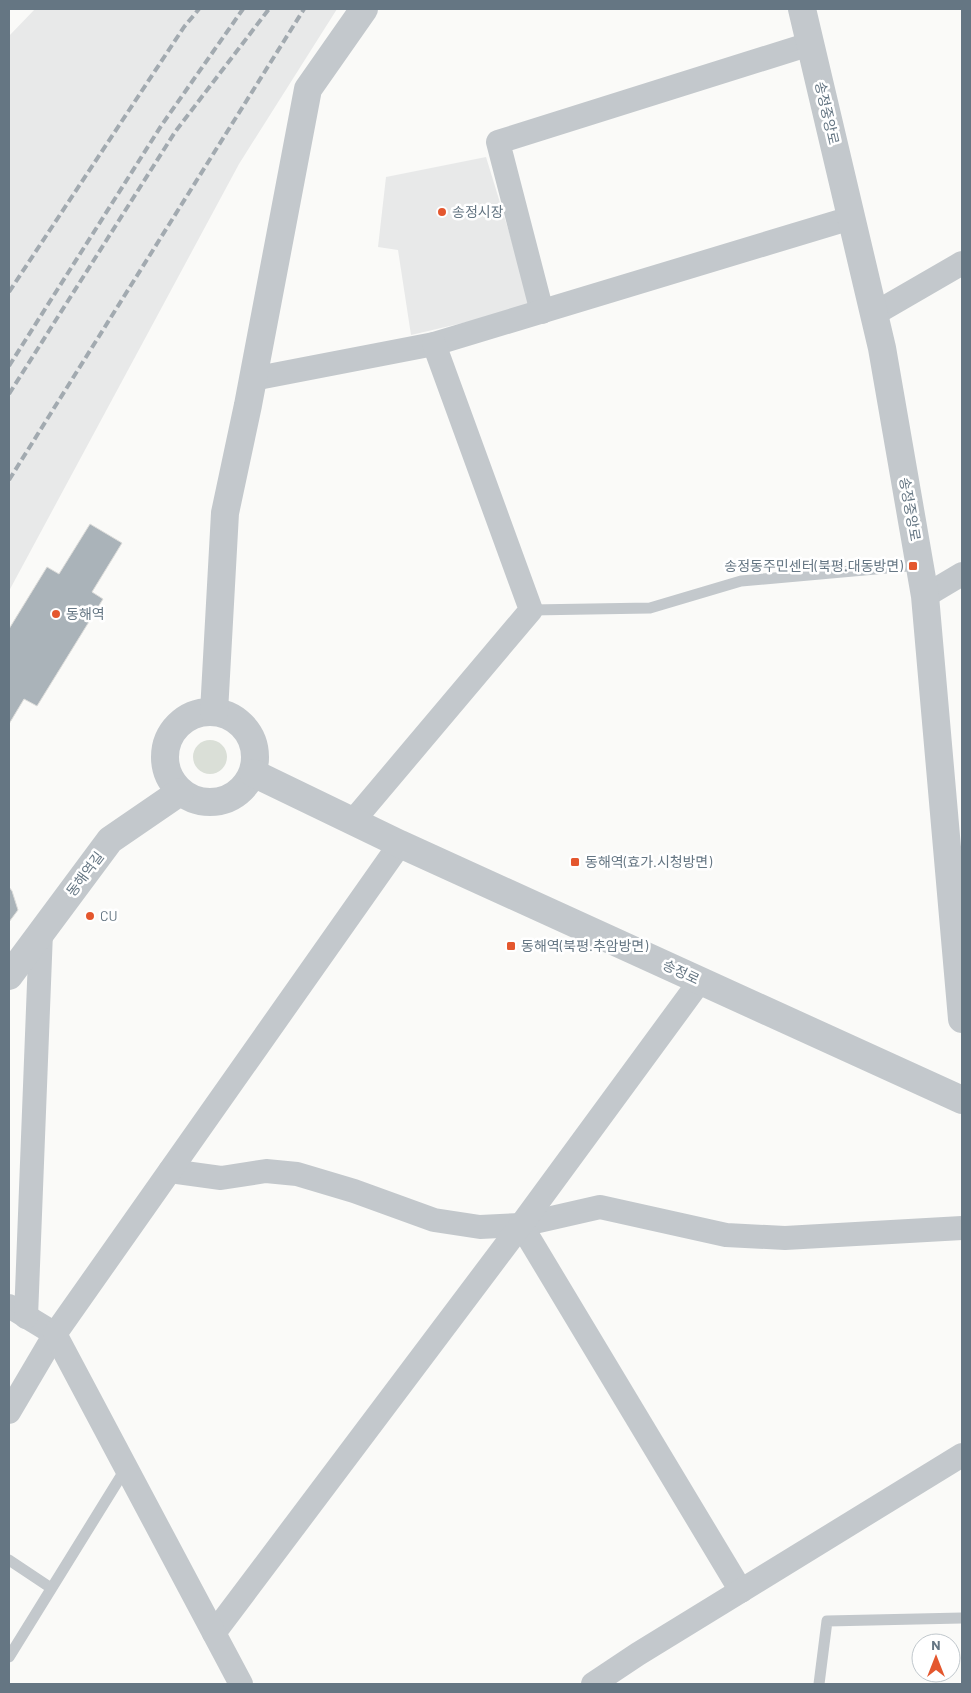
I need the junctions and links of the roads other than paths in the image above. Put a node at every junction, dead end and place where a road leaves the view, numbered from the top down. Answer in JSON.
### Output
{"nodes":[{"id":1,"x":364,"y":9,"type":"edge"},
{"id":2,"x":802,"y":9,"type":"edge"},
{"id":3,"x":810,"y":44,"type":"junction"},
{"id":4,"x":851,"y":218,"type":"junction"},
{"id":5,"x":962,"y":263,"type":"edge"},
{"id":6,"x":542,"y":312,"type":"junction"},
{"id":7,"x":874,"y":314,"type":"junction"},
{"id":8,"x":434,"y":344,"type":"junction"},
{"id":9,"x":253,"y":379,"type":"junction"},
{"id":10,"x":920,"y":565,"type":"junction"},
{"id":11,"x":962,"y":574,"type":"edge"},
{"id":12,"x":925,"y":596,"type":"junction"},
{"id":13,"x":531,"y":610,"type":"junction"},
{"id":14,"x":214,"y":712,"type":"junction"},
{"id":15,"x":253,"y":773,"type":"junction"},
{"id":16,"x":180,"y":792,"type":"junction"},
{"id":17,"x":353,"y":821,"type":"junction"},
{"id":18,"x":400,"y":844,"type":"junction"},
{"id":19,"x":41,"y":932,"type":"junction"},
{"id":20,"x":9,"y":976,"type":"edge"},
{"id":21,"x":700,"y":981,"type":"junction"},
{"id":22,"x":962,"y":1019,"type":"edge"},
{"id":23,"x":962,"y":1100,"type":"edge"},
{"id":24,"x":170,"y":1171,"type":"junction"},
{"id":25,"x":521,"y":1225,"type":"junction"},
{"id":26,"x":962,"y":1228,"type":"edge"},
{"id":27,"x":17,"y":1311,"type":"edge"},
{"id":28,"x":55,"y":1334,"type":"junction"},
{"id":29,"x":9,"y":1412,"type":"edge"},
{"id":30,"x":962,"y":1455,"type":"edge"},
{"id":31,"x":126,"y":1468,"type":"junction"},
{"id":32,"x":9,"y":1560,"type":"edge"},
{"id":33,"x":52,"y":1588,"type":"junction"},
{"id":34,"x":741,"y":1591,"type":"junction"},
{"id":35,"x":962,"y":1618,"type":"edge"},
{"id":36,"x":214,"y":1634,"type":"junction"},
{"id":37,"x":9,"y":1657,"type":"edge"},
{"id":38,"x":242,"y":1684,"type":"edge"},
{"id":39,"x":593,"y":1684,"type":"edge"},
{"id":40,"x":819,"y":1684,"type":"edge"}],
"edges":[{"from":1,"to":9,"type":"street"},
{"from":2,"to":3,"type":"street","name":"송정중앙로"},
{"from":3,"to":4,"type":"street","name":"송정중앙로"},
{"from":3,"to":6,"type":"street"},
{"from":4,"to":6,"type":"street"},
{"from":4,"to":7,"type":"street","name":"송정중앙로"},
{"from":5,"to":7,"type":"street"},
{"from":6,"to":8,"type":"street"},
{"from":7,"to":10,"type":"street","name":"송정중앙로"},
{"from":8,"to":9,"type":"street"},
{"from":8,"to":13,"type":"street"},
{"from":9,"to":14,"type":"street"},
{"from":10,"to":12,"type":"street","name":"송정중앙로"},
{"from":10,"to":13,"type":"lane"},
{"from":11,"to":12,"type":"street"},
{"from":12,"to":22,"type":"street","name":"송정중앙로"},
{"from":13,"to":17,"type":"street"},
{"from":14,"to":15,"type":"street"},
{"from":14,"to":16,"type":"street"},
{"from":15,"to":16,"type":"street"},
{"from":15,"to":17,"type":"street","name":"송정로"},
{"from":16,"to":19,"type":"street","name":"동해역길"},
{"from":17,"to":18,"type":"street","name":"송정로"},
{"from":18,"to":21,"type":"street","name":"송정로"},
{"from":18,"to":24,"type":"street"},
{"from":19,"to":20,"type":"street","name":"동해역길"},
{"from":19,"to":27,"type":"street"},
{"from":21,"to":23,"type":"street","name":"송정로"},
{"from":21,"to":25,"type":"street"},
{"from":24,"to":25,"type":"street"},
{"from":24,"to":28,"type":"street"},
{"from":25,"to":26,"type":"street"},
{"from":25,"to":34,"type":"street"},
{"from":25,"to":36,"type":"street"},
{"from":27,"to":28,"type":"street"},
{"from":28,"to":29,"type":"street"},
{"from":28,"to":31,"type":"street"},
{"from":30,"to":34,"type":"street"},
{"from":31,"to":33,"type":"lane"},
{"from":31,"to":36,"type":"street"},
{"from":32,"to":33,"type":"lane"},
{"from":33,"to":37,"type":"lane"},
{"from":34,"to":39,"type":"street"},
{"from":35,"to":40,"type":"lane"},
{"from":36,"to":38,"type":"street"}]}
